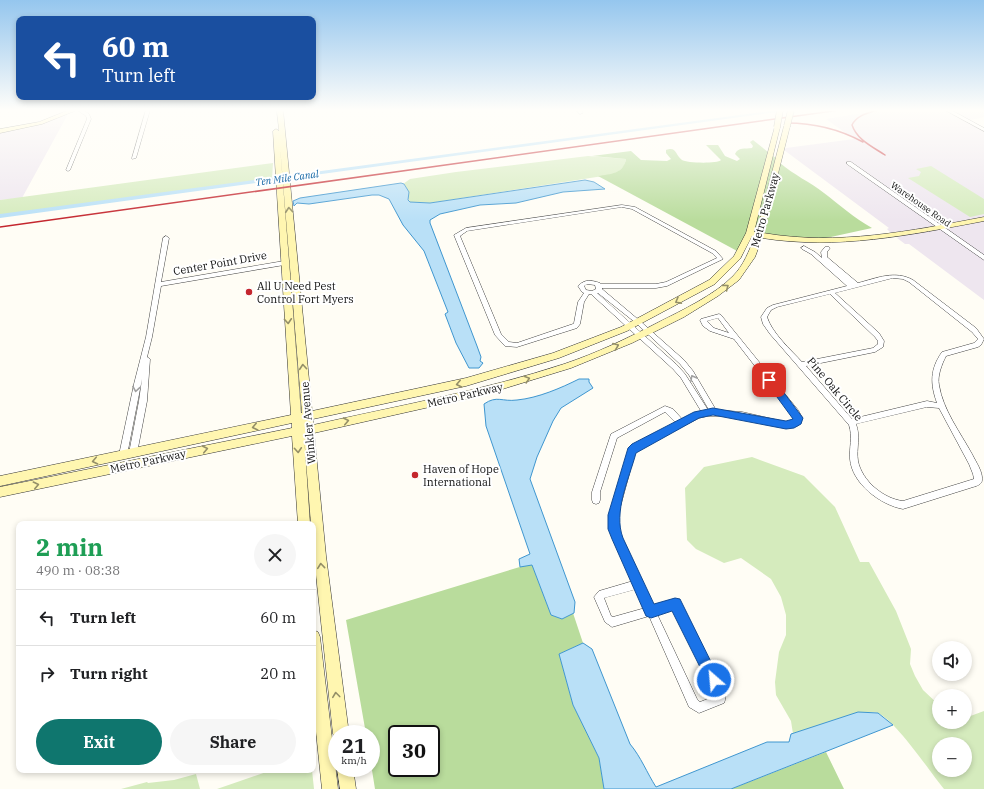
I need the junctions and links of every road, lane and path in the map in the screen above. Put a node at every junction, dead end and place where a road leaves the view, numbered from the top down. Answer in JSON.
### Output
{"nodes":[{"id":1,"x":78,"y":147,"type":"edge"},
{"id":2,"x":137,"y":147,"type":"edge"},
{"id":3,"x":277,"y":147,"type":"edge"},
{"id":4,"x":282,"y":147,"type":"edge"},
{"id":5,"x":771,"y":147,"type":"edge"},
{"id":6,"x":782,"y":147,"type":"edge"},
{"id":7,"x":134,"y":158,"type":"dead end"},
{"id":8,"x":849,"y":163,"type":"dead end"},
{"id":9,"x":68,"y":170,"type":"dead end"},
{"id":10,"x":284,"y":180,"type":"junction"},
{"id":11,"x":984,"y":218,"type":"edge"},
{"id":12,"x":281,"y":219,"type":"junction"},
{"id":13,"x":940,"y":227,"type":"junction"},
{"id":14,"x":291,"y":230,"type":"junction"},
{"id":15,"x":903,"y":234,"type":"junction"},
{"id":16,"x":754,"y":237,"type":"junction"},
{"id":17,"x":166,"y":238,"type":"dead end"},
{"id":18,"x":865,"y":239,"type":"junction"},
{"id":19,"x":856,"y":245,"type":"junction"},
{"id":20,"x":804,"y":248,"type":"junction"},
{"id":21,"x":827,"y":248,"type":"junction"},
{"id":22,"x":821,"y":258,"type":"junction"},
{"id":23,"x":984,"y":258,"type":"edge"},
{"id":24,"x":284,"y":263,"type":"junction"},
{"id":25,"x":159,"y":284,"type":"junction"},
{"id":26,"x":854,"y":286,"type":"junction"},
{"id":27,"x":296,"y":287,"type":"junction"},
{"id":28,"x":594,"y":291,"type":"junction"},
{"id":29,"x":831,"y":292,"type":"junction"},
{"id":30,"x":633,"y":324,"type":"junction"},
{"id":31,"x":644,"y":334,"type":"junction"},
{"id":32,"x":735,"y":337,"type":"junction"},
{"id":33,"x":801,"y":365,"type":"junction"},
{"id":34,"x":942,"y":406,"type":"junction"},
{"id":35,"x":709,"y":412,"type":"junction"},
{"id":36,"x":307,"y":416,"type":"junction"},
{"id":37,"x":296,"y":419,"type":"junction"},
{"id":38,"x":851,"y":422,"type":"junction"},
{"id":39,"x":681,"y":423,"type":"junction"},
{"id":40,"x":308,"y":430,"type":"junction"},
{"id":41,"x":296,"y":431,"type":"junction"},
{"id":42,"x":128,"y":454,"type":"junction"},
{"id":43,"x":0,"y":481,"type":"edge"},
{"id":44,"x":0,"y":492,"type":"edge"},
{"id":45,"x":596,"y":500,"type":"dead end"},
{"id":46,"x":304,"y":521,"type":"edge"},
{"id":47,"x":638,"y":584,"type":"junction"},
{"id":48,"x":651,"y":612,"type":"junction"},
{"id":49,"x":316,"y":664,"type":"edge"},
{"id":50,"x":340,"y":725,"type":"edge"},
{"id":51,"x":346,"y":777,"type":"edge"},
{"id":52,"x":330,"y":789,"type":"edge"},
{"id":53,"x":348,"y":789,"type":"edge"}],
"edges":[{"from":1,"to":9,"type":"street"},
{"from":2,"to":7,"type":"street"},
{"from":3,"to":10,"type":"street","name":"Winkler Avenue"},
{"from":4,"to":10,"type":"street","name":"Winkler Avenue"},
{"from":5,"to":16,"type":"street","name":"Metro Parkway","bridge":true},
{"from":6,"to":16,"type":"street","name":"Metro Parkway","bridge":true},
{"from":8,"to":13,"type":"street","name":"Warehouse Road"},
{"from":10,"to":12,"type":"street","name":"Winkler Avenue"},
{"from":14,"to":10,"type":"street","name":"Winkler Avenue","one_way":true},
{"from":11,"to":13,"type":"street"},
{"from":12,"to":14,"type":"street"},
{"from":12,"to":24,"type":"street","name":"Winkler Avenue"},
{"from":13,"to":15,"type":"street"},
{"from":13,"to":23,"type":"street","name":"Warehouse Road"},
{"from":14,"to":27,"type":"street","name":"Winkler Avenue"},
{"from":15,"to":18,"type":"street"},
{"from":15,"to":19,"type":"street"},
{"from":16,"to":18,"type":"street"},
{"from":16,"to":20,"type":"street"},
{"from":16,"to":30,"type":"street","name":"Metro Parkway","one_way":true},
{"from":31,"to":16,"type":"street","name":"Metro Parkway","one_way":true},
{"from":17,"to":25,"type":"street","name":"Center Point Drive"},
{"from":18,"to":19,"type":"street"},
{"from":19,"to":21,"type":"street"},
{"from":20,"to":21,"type":"street"},
{"from":20,"to":22,"type":"street"},
{"from":21,"to":22,"type":"street"},
{"from":22,"to":26,"type":"street"},
{"from":24,"to":25,"type":"street","name":"Center Point Drive"},
{"from":24,"to":27,"type":"street"},
{"from":24,"to":37,"type":"street","name":"Winkler Avenue","one_way":true},
{"from":25,"to":42,"type":"street","name":"Center Point Drive"},
{"from":26,"to":29,"type":"street","name":"Pine Oak Circle"},
{"from":26,"to":34,"type":"street","name":"Pine Oak Circle"},
{"from":36,"to":27,"type":"street","name":"Winkler Avenue","one_way":true},
{"from":28,"to":28,"type":"street"},
{"from":28,"to":30,"type":"street"},
{"from":28,"to":30,"type":"street"},
{"from":29,"to":33,"type":"street","name":"Pine Oak Circle"},
{"from":29,"to":33,"type":"street"},
{"from":30,"to":31,"type":"street"},
{"from":30,"to":31,"type":"street"},
{"from":30,"to":36,"type":"street","name":"Metro Parkway","one_way":true},
{"from":31,"to":35,"type":"street"},
{"from":40,"to":31,"type":"street","name":"Metro Parkway","one_way":true},
{"from":32,"to":32,"type":"street"},
{"from":32,"to":35,"type":"street"},
{"from":33,"to":38,"type":"street","name":"Pine Oak Circle"},
{"from":34,"to":38,"type":"street"},
{"from":34,"to":38,"type":"street","name":"Pine Oak Circle"},
{"from":35,"to":39,"type":"street"},
{"from":36,"to":37,"type":"street","name":"Metro Parkway"},
{"from":36,"to":40,"type":"street","name":"Winkler Avenue"},
{"from":37,"to":41,"type":"street","name":"Winkler Avenue"},
{"from":37,"to":42,"type":"street","name":"Metro Parkway","one_way":true},
{"from":39,"to":45,"type":"street"},
{"from":39,"to":47,"type":"street"},
{"from":40,"to":41,"type":"street","name":"Metro Parkway"},
{"from":50,"to":40,"type":"street","name":"Winkler Avenue","one_way":true},
{"from":44,"to":41,"type":"street","name":"Metro Parkway","one_way":true},
{"from":41,"to":46,"type":"street","name":"Winkler Avenue","one_way":true},
{"from":42,"to":43,"type":"street","name":"Metro Parkway","one_way":true},
{"from":47,"to":48,"type":"street"},
{"from":47,"to":48,"type":"street"},
{"from":48,"to":48,"type":"street"},
{"from":49,"to":52,"type":"street"},
{"from":51,"to":53,"type":"street"}]}
